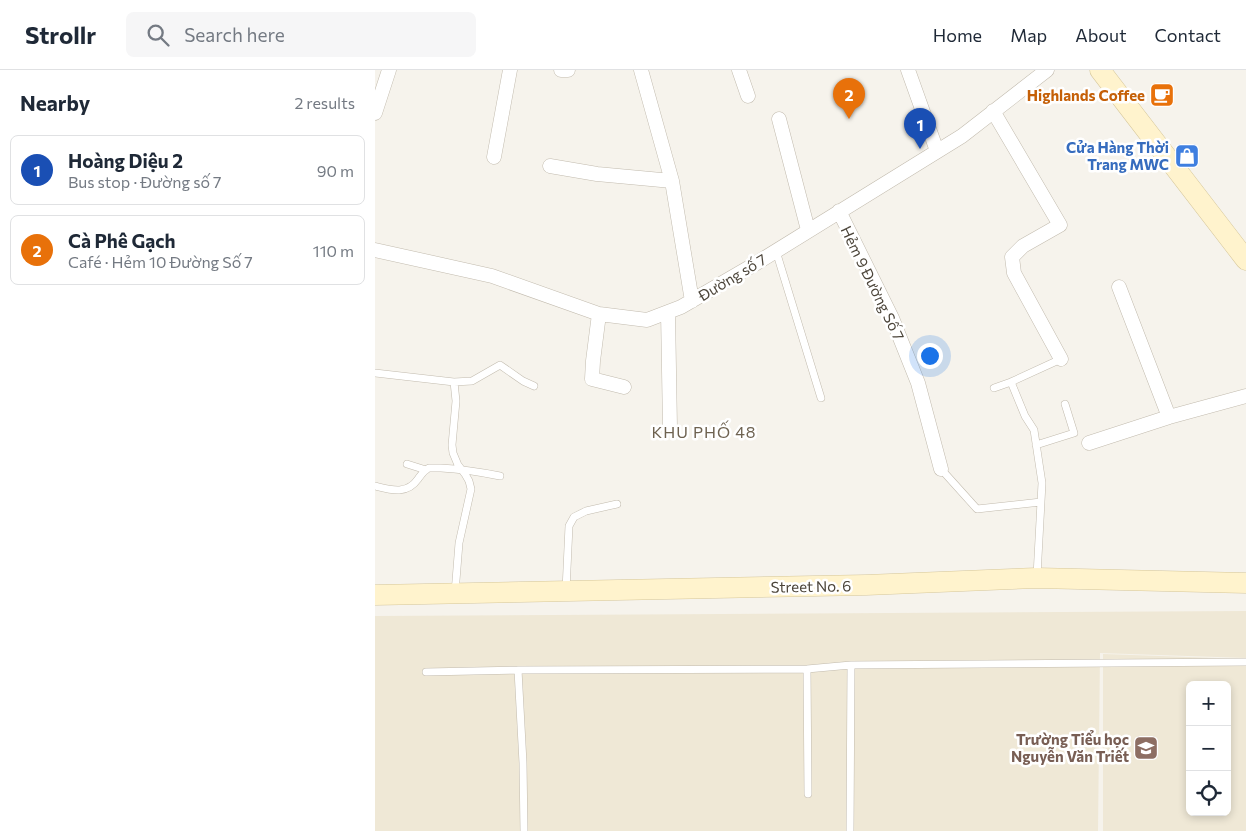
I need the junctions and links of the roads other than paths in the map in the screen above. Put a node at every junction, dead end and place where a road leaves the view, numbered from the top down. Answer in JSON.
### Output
{"nodes":[{"id":1,"x":389,"y":70,"type":"edge"},
{"id":2,"x":510,"y":70,"type":"edge"},
{"id":3,"x":561,"y":70,"type":"edge"},
{"id":4,"x":569,"y":70,"type":"edge"},
{"id":5,"x":641,"y":70,"type":"edge"},
{"id":6,"x":739,"y":70,"type":"edge"},
{"id":7,"x":908,"y":70,"type":"edge"},
{"id":8,"x":1047,"y":70,"type":"edge"},
{"id":9,"x":1100,"y":70,"type":"edge"},
{"id":10,"x":749,"y":96,"type":"dead end"},
{"id":11,"x":993,"y":111,"type":"junction"},
{"id":12,"x":375,"y":113,"type":"edge"},
{"id":13,"x":779,"y":119,"type":"dead end"},
{"id":14,"x":937,"y":151,"type":"junction"},
{"id":15,"x":494,"y":157,"type":"dead end"},
{"id":16,"x":551,"y":166,"type":"dead end"},
{"id":17,"x":672,"y":181,"type":"junction"},
{"id":18,"x":839,"y":211,"type":"junction"},
{"id":19,"x":808,"y":230,"type":"junction"},
{"id":20,"x":375,"y":250,"type":"edge"},
{"id":21,"x":776,"y":251,"type":"junction"},
{"id":22,"x":1246,"y":260,"type":"edge"},
{"id":23,"x":1119,"y":287,"type":"dead end"},
{"id":24,"x":692,"y":300,"type":"junction"},
{"id":25,"x":668,"y":312,"type":"junction"},
{"id":26,"x":599,"y":314,"type":"junction"},
{"id":27,"x":1061,"y":360,"type":"joint"},
{"id":28,"x":375,"y":373,"type":"edge"},
{"id":29,"x":454,"y":382,"type":"junction"},
{"id":30,"x":1011,"y":382,"type":"junction"},
{"id":31,"x":534,"y":386,"type":"dead end"},
{"id":32,"x":624,"y":387,"type":"dead end"},
{"id":33,"x":994,"y":388,"type":"dead end"},
{"id":34,"x":1246,"y":396,"type":"edge"},
{"id":35,"x":821,"y":398,"type":"dead end"},
{"id":36,"x":1065,"y":404,"type":"dead end"},
{"id":37,"x":1169,"y":417,"type":"junction"},
{"id":38,"x":670,"y":428,"type":"dead end"},
{"id":39,"x":1089,"y":443,"type":"dead end"},
{"id":40,"x":1036,"y":445,"type":"junction"},
{"id":41,"x":407,"y":464,"type":"dead end"},
{"id":42,"x":461,"y":469,"type":"junction"},
{"id":43,"x":941,"y":469,"type":"joint"},
{"id":44,"x":426,"y":470,"type":"junction"},
{"id":45,"x":500,"y":476,"type":"dead end"},
{"id":46,"x":375,"y":486,"type":"edge"},
{"id":47,"x":1041,"y":502,"type":"junction"},
{"id":48,"x":617,"y":504,"type":"dead end"},
{"id":49,"x":1037,"y":578,"type":"junction"},
{"id":50,"x":1246,"y":583,"type":"edge"},
{"id":51,"x":566,"y":591,"type":"junction"},
{"id":52,"x":455,"y":593,"type":"junction"},
{"id":53,"x":375,"y":595,"type":"edge"},
{"id":54,"x":1246,"y":662,"type":"edge"},
{"id":55,"x":851,"y":665,"type":"junction"},
{"id":56,"x":807,"y":669,"type":"junction"},
{"id":57,"x":518,"y":670,"type":"junction"},
{"id":58,"x":426,"y":672,"type":"dead end"},
{"id":59,"x":808,"y":794,"type":"dead end"},
{"id":60,"x":524,"y":831,"type":"edge"},
{"id":61,"x":850,"y":831,"type":"edge"}],
"edges":[{"from":1,"to":12,"type":"street"},
{"from":2,"to":15,"type":"street"},
{"from":3,"to":4,"type":"street"},
{"from":5,"to":17,"type":"street"},
{"from":6,"to":10,"type":"street"},
{"from":7,"to":14,"type":"street"},
{"from":8,"to":11,"type":"street","name":"Đường số 7"},
{"from":9,"to":22,"type":"street"},
{"from":11,"to":14,"type":"street","name":"Đường số 7"},
{"from":11,"to":27,"type":"street"},
{"from":13,"to":19,"type":"street"},
{"from":14,"to":18,"type":"street","name":"Đường số 7"},
{"from":16,"to":17,"type":"street"},
{"from":17,"to":24,"type":"street"},
{"from":18,"to":19,"type":"street","name":"Đường số 7"},
{"from":18,"to":43,"type":"street","name":"Hẻm 9 Đường Số 7"},
{"from":19,"to":21,"type":"street","name":"Đường số 7"},
{"from":20,"to":26,"type":"street","name":"Đường số 7"},
{"from":21,"to":24,"type":"street","name":"Đường số 7"},
{"from":21,"to":35,"type":"lane"},
{"from":23,"to":37,"type":"street"},
{"from":24,"to":25,"type":"street","name":"Đường số 7"},
{"from":25,"to":26,"type":"street","name":"Đường số 7"},
{"from":25,"to":38,"type":"street"},
{"from":26,"to":32,"type":"street"},
{"from":27,"to":30,"type":"lane"},
{"from":28,"to":29,"type":"lane"},
{"from":29,"to":31,"type":"lane"},
{"from":29,"to":42,"type":"lane"},
{"from":30,"to":33,"type":"lane"},
{"from":30,"to":40,"type":"lane"},
{"from":34,"to":37,"type":"street"},
{"from":36,"to":40,"type":"lane"},
{"from":37,"to":39,"type":"street"},
{"from":40,"to":47,"type":"lane"},
{"from":41,"to":44,"type":"lane"},
{"from":42,"to":44,"type":"lane"},
{"from":42,"to":45,"type":"lane"},
{"from":42,"to":52,"type":"lane"},
{"from":43,"to":47,"type":"lane"},
{"from":44,"to":46,"type":"lane"},
{"from":47,"to":49,"type":"lane"},
{"from":48,"to":51,"type":"lane"},
{"from":49,"to":50,"type":"street","name":"Street No. 6"},
{"from":49,"to":51,"type":"street","name":"Street No. 6"},
{"from":51,"to":52,"type":"street","name":"Street No. 6"},
{"from":52,"to":53,"type":"street","name":"Street No. 6"},
{"from":54,"to":55,"type":"lane"},
{"from":55,"to":56,"type":"lane"},
{"from":55,"to":61,"type":"lane"},
{"from":56,"to":57,"type":"lane"},
{"from":56,"to":59,"type":"lane"},
{"from":57,"to":58,"type":"lane"},
{"from":57,"to":60,"type":"lane"}]}
